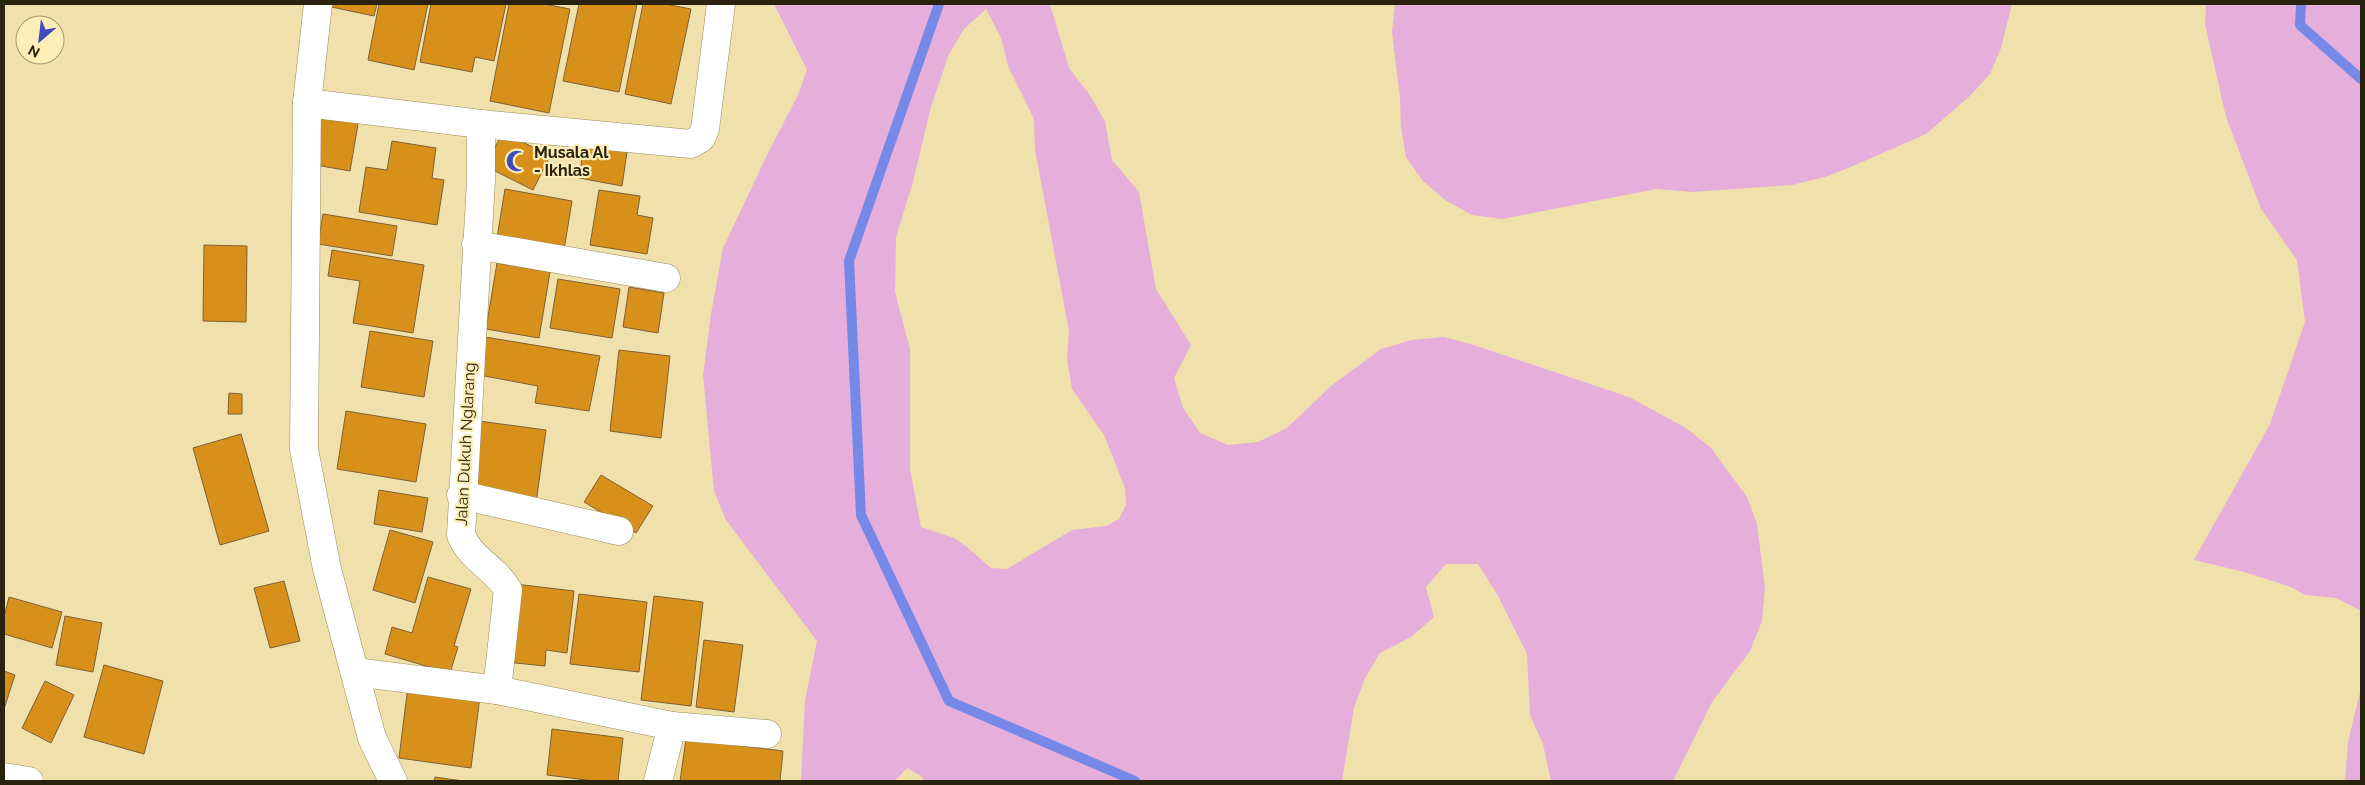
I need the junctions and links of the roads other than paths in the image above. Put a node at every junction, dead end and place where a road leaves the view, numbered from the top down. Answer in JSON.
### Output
{"nodes":[{"id":1,"x":318,"y":4,"type":"edge"},
{"id":2,"x":721,"y":4,"type":"edge"},
{"id":3,"x":307,"y":103,"type":"junction"},
{"id":4,"x":481,"y":124,"type":"junction"},
{"id":5,"x":476,"y":245,"type":"junction"},
{"id":6,"x":666,"y":278,"type":"dead end"},
{"id":7,"x":461,"y":495,"type":"junction"},
{"id":8,"x":619,"y":531,"type":"dead end"},
{"id":9,"x":354,"y":672,"type":"junction"},
{"id":10,"x":497,"y":690,"type":"junction"},
{"id":11,"x":672,"y":726,"type":"junction"},
{"id":12,"x":767,"y":734,"type":"dead end"},
{"id":13,"x":4,"y":777,"type":"edge"},
{"id":14,"x":29,"y":781,"type":"edge"},
{"id":15,"x":394,"y":781,"type":"edge"},
{"id":16,"x":658,"y":781,"type":"edge"}],
"edges":[{"from":1,"to":3,"type":"street"},
{"from":2,"to":4,"type":"street"},
{"from":3,"to":4,"type":"street"},
{"from":3,"to":9,"type":"street"},
{"from":4,"to":5,"type":"street","name":"Jalan Dukuh Nglarang"},
{"from":5,"to":6,"type":"street"},
{"from":5,"to":7,"type":"street","name":"Jalan Dukuh Nglarang"},
{"from":7,"to":8,"type":"street"},
{"from":7,"to":10,"type":"street","name":"Jalan Dukuh Nglarang"},
{"from":9,"to":10,"type":"street"},
{"from":9,"to":15,"type":"street"},
{"from":10,"to":11,"type":"street"},
{"from":11,"to":12,"type":"street"},
{"from":11,"to":16,"type":"street"},
{"from":13,"to":14,"type":"street"}]}
